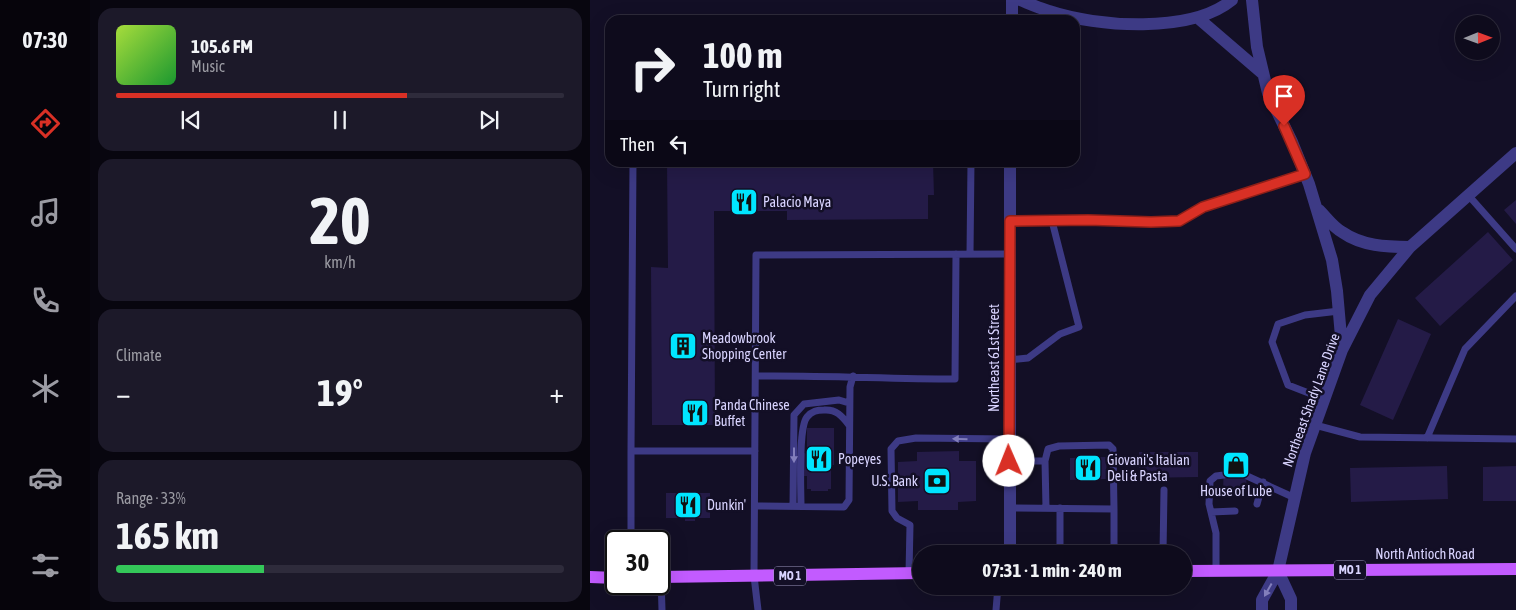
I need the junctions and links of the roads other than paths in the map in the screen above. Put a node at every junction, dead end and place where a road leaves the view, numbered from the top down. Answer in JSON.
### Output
{"nodes":[{"id":1,"x":1012,"y":0,"type":"edge"},
{"id":2,"x":1020,"y":0,"type":"edge"},
{"id":3,"x":1232,"y":0,"type":"edge"},
{"id":4,"x":1252,"y":0,"type":"edge"},
{"id":5,"x":1012,"y":15,"type":"edge"},
{"id":6,"x":1065,"y":15,"type":"edge"},
{"id":7,"x":1080,"y":18,"type":"edge"},
{"id":8,"x":1198,"y":18,"type":"junction"},
{"id":9,"x":1262,"y":73,"type":"junction"},
{"id":10,"x":1516,"y":153,"type":"edge"},
{"id":11,"x":633,"y":167,"type":"edge"},
{"id":12,"x":971,"y":167,"type":"edge"},
{"id":13,"x":1010,"y":167,"type":"edge"},
{"id":14,"x":1305,"y":174,"type":"junction"},
{"id":15,"x":1469,"y":196,"type":"junction"},
{"id":16,"x":1318,"y":208,"type":"junction"},
{"id":17,"x":1010,"y":221,"type":"junction"},
{"id":18,"x":1052,"y":221,"type":"junction"},
{"id":19,"x":1410,"y":248,"type":"junction"},
{"id":20,"x":1516,"y":249,"type":"edge"},
{"id":21,"x":956,"y":254,"type":"junction"},
{"id":22,"x":970,"y":254,"type":"junction"},
{"id":23,"x":1010,"y":254,"type":"junction"},
{"id":24,"x":1516,"y":296,"type":"edge"},
{"id":25,"x":1339,"y":311,"type":"junction"},
{"id":26,"x":1342,"y":350,"type":"junction"},
{"id":27,"x":1009,"y":360,"type":"junction"},
{"id":28,"x":756,"y":376,"type":"junction"},
{"id":29,"x":853,"y":376,"type":"junction"},
{"id":30,"x":1324,"y":400,"type":"junction"},
{"id":31,"x":850,"y":404,"type":"junction"},
{"id":32,"x":1315,"y":425,"type":"junction"},
{"id":33,"x":849,"y":426,"type":"junction"},
{"id":34,"x":1427,"y":438,"type":"junction"},
{"id":35,"x":1009,"y":439,"type":"junction"},
{"id":36,"x":1516,"y":439,"type":"edge"},
{"id":37,"x":631,"y":451,"type":"junction"},
{"id":38,"x":755,"y":451,"type":"junction"},
{"id":39,"x":1009,"y":461,"type":"junction"},
{"id":40,"x":1045,"y":461,"type":"junction"},
{"id":41,"x":1224,"y":475,"type":"dead end"},
{"id":42,"x":1247,"y":476,"type":"dead end"},
{"id":43,"x":1263,"y":482,"type":"junction"},
{"id":44,"x":1164,"y":490,"type":"dead end"},
{"id":45,"x":1295,"y":498,"type":"junction"},
{"id":46,"x":1257,"y":504,"type":"dead end"},
{"id":47,"x":755,"y":506,"type":"junction"},
{"id":48,"x":797,"y":506,"type":"junction"},
{"id":49,"x":1010,"y":508,"type":"junction"},
{"id":50,"x":1046,"y":508,"type":"junction"},
{"id":51,"x":1060,"y":508,"type":"junction"},
{"id":52,"x":1114,"y":509,"type":"junction"},
{"id":53,"x":1235,"y":511,"type":"dead end"},
{"id":54,"x":1211,"y":512,"type":"junction"},
{"id":55,"x":631,"y":530,"type":"edge"},
{"id":56,"x":912,"y":545,"type":"edge"},
{"id":57,"x":1010,"y":545,"type":"edge"},
{"id":58,"x":1060,"y":545,"type":"edge"},
{"id":59,"x":1114,"y":545,"type":"edge"},
{"id":60,"x":1163,"y":545,"type":"edge"},
{"id":61,"x":1516,"y":569,"type":"edge"},
{"id":62,"x":1192,"y":571,"type":"edge"},
{"id":63,"x":1216,"y":571,"type":"junction"},
{"id":64,"x":1278,"y":571,"type":"junction"},
{"id":65,"x":912,"y":573,"type":"edge"},
{"id":66,"x":754,"y":576,"type":"junction"},
{"id":67,"x":670,"y":577,"type":"edge"},
{"id":68,"x":590,"y":578,"type":"edge"},
{"id":69,"x":605,"y":578,"type":"edge"},
{"id":70,"x":661,"y":595,"type":"edge"},
{"id":71,"x":997,"y":595,"type":"edge"},
{"id":72,"x":662,"y":610,"type":"edge"},
{"id":73,"x":758,"y":610,"type":"edge"},
{"id":74,"x":996,"y":610,"type":"edge"},
{"id":75,"x":1262,"y":610,"type":"edge"},
{"id":76,"x":1291,"y":610,"type":"edge"}],
"edges":[{"from":1,"to":5,"type":"street"},
{"from":2,"to":6,"type":"street"},
{"from":3,"to":8,"type":"street"},
{"from":4,"to":9,"type":"street"},
{"from":7,"to":8,"type":"street"},
{"from":8,"to":9,"type":"street"},
{"from":9,"to":14,"type":"street"},
{"from":10,"to":15,"type":"street","name":"Northeast Shady Lane Drive"},
{"from":11,"to":37,"type":"lane"},
{"from":12,"to":22,"type":"lane"},
{"from":13,"to":17,"type":"street","name":"Northeast 61st Street"},
{"from":14,"to":16,"type":"street"},
{"from":14,"to":18,"type":"lane"},
{"from":15,"to":19,"type":"street","name":"Northeast Shady Lane Drive"},
{"from":15,"to":20,"type":"lane"},
{"from":16,"to":19,"type":"street"},
{"from":16,"to":25,"type":"street"},
{"from":17,"to":18,"type":"lane"},
{"from":17,"to":23,"type":"street","name":"Northeast 61st Street"},
{"from":18,"to":27,"type":"lane"},
{"from":19,"to":26,"type":"street","name":"Northeast Shady Lane Drive"},
{"from":21,"to":22,"type":"lane"},
{"from":21,"to":28,"type":"lane"},
{"from":21,"to":29,"type":"lane"},
{"from":22,"to":23,"type":"lane"},
{"from":23,"to":27,"type":"street","name":"Northeast 61st Street"},
{"from":24,"to":34,"type":"lane"},
{"from":25,"to":26,"type":"street"},
{"from":25,"to":30,"type":"lane"},
{"from":26,"to":30,"type":"street","name":"Northeast Shady Lane Drive"},
{"from":27,"to":35,"type":"street","name":"Northeast 61st Street"},
{"from":28,"to":29,"type":"lane"},
{"from":28,"to":38,"type":"lane"},
{"from":29,"to":31,"type":"lane"},
{"from":30,"to":32,"type":"street","name":"Northeast Shady Lane Drive"},
{"from":31,"to":33,"type":"lane"},
{"from":31,"to":48,"type":"lane","one_way":true},
{"from":32,"to":34,"type":"lane"},
{"from":32,"to":45,"type":"street","name":"Northeast Shady Lane Drive"},
{"from":33,"to":48,"type":"lane"},
{"from":33,"to":48,"type":"lane"},
{"from":34,"to":36,"type":"lane"},
{"from":35,"to":39,"type":"street","name":"Northeast 61st Street"},
{"from":35,"to":56,"type":"lane","one_way":true},
{"from":37,"to":38,"type":"lane"},
{"from":37,"to":55,"type":"lane"},
{"from":38,"to":47,"type":"lane"},
{"from":39,"to":40,"type":"lane"},
{"from":39,"to":49,"type":"street","name":"Northeast 61st Street"},
{"from":40,"to":50,"type":"lane"},
{"from":40,"to":52,"type":"lane"},
{"from":41,"to":54,"type":"lane"},
{"from":42,"to":43,"type":"lane"},
{"from":43,"to":45,"type":"lane"},
{"from":43,"to":46,"type":"lane"},
{"from":44,"to":60,"type":"lane"},
{"from":45,"to":64,"type":"street","name":"Northeast Shady Lane Drive"},
{"from":47,"to":48,"type":"lane"},
{"from":47,"to":66,"type":"lane"},
{"from":49,"to":50,"type":"lane"},
{"from":49,"to":57,"type":"street","name":"Northeast 61st Street"},
{"from":50,"to":51,"type":"lane"},
{"from":51,"to":52,"type":"lane"},
{"from":51,"to":58,"type":"lane"},
{"from":52,"to":59,"type":"lane"},
{"from":53,"to":54,"type":"lane"},
{"from":54,"to":63,"type":"lane"},
{"from":61,"to":64,"type":"main road","name":"North Antioch Road","number":"MO 1"},
{"from":62,"to":63,"type":"main road","name":"North Antioch Road","number":"MO 1"},
{"from":63,"to":64,"type":"main road","name":"North Antioch Road","number":"MO 1"},
{"from":64,"to":75,"type":"street","name":"Northeast Shady Lane Drive","one_way":true},
{"from":64,"to":76,"type":"street"},
{"from":65,"to":66,"type":"main road","number":"MO 1"},
{"from":66,"to":67,"type":"main road","number":"MO 1"},
{"from":66,"to":73,"type":"lane"},
{"from":68,"to":69,"type":"main road"},
{"from":70,"to":72,"type":"lane"},
{"from":71,"to":74,"type":"lane"}]}
